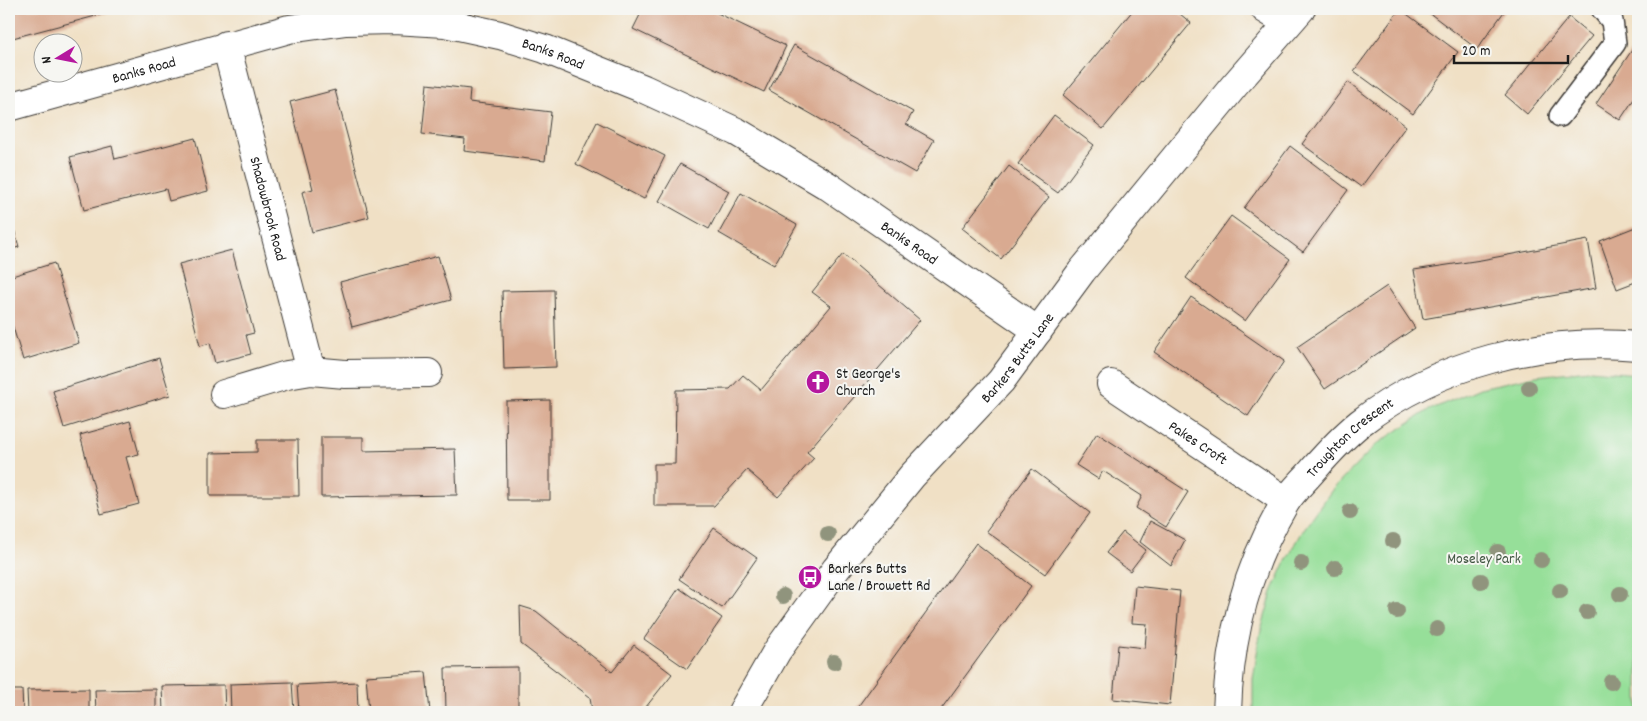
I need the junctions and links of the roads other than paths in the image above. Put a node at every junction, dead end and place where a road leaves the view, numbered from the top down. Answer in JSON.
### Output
{"nodes":[{"id":1,"x":1265,"y":9,"type":"edge"},
{"id":2,"x":1602,"y":9,"type":"edge"},
{"id":3,"x":447,"y":16,"type":"edge"},
{"id":4,"x":1294,"y":16,"type":"edge"},
{"id":5,"x":226,"y":46,"type":"junction"},
{"id":6,"x":9,"y":107,"type":"edge"},
{"id":7,"x":1560,"y":116,"type":"dead end"},
{"id":8,"x":1038,"y":331,"type":"junction"},
{"id":9,"x":1638,"y":346,"type":"edge"},
{"id":10,"x":311,"y":371,"type":"junction"},
{"id":11,"x":428,"y":373,"type":"dead end"},
{"id":12,"x":1110,"y":384,"type":"dead end"},
{"id":13,"x":224,"y":394,"type":"dead end"},
{"id":14,"x":1286,"y":501,"type":"junction"},
{"id":15,"x":742,"y":712,"type":"edge"},
{"id":16,"x":1227,"y":712,"type":"edge"}],
"edges":[{"from":1,"to":4,"type":"street"},
{"from":2,"to":7,"type":"lane"},
{"from":3,"to":5,"type":"street","name":"Banks Road"},
{"from":3,"to":8,"type":"street","name":"Banks Road"},
{"from":4,"to":8,"type":"street","name":"Barkers Butts Lane"},
{"from":5,"to":6,"type":"street","name":"Banks Road"},
{"from":5,"to":10,"type":"street","name":"Shadowbrook Road"},
{"from":8,"to":15,"type":"street","name":"Barkers Butts Lane"},
{"from":9,"to":14,"type":"street","name":"Troughton Crescent"},
{"from":10,"to":11,"type":"street"},
{"from":10,"to":13,"type":"street"},
{"from":12,"to":14,"type":"street","name":"Pakes Croft"},
{"from":14,"to":16,"type":"street","name":"Troughton Crescent"}]}
